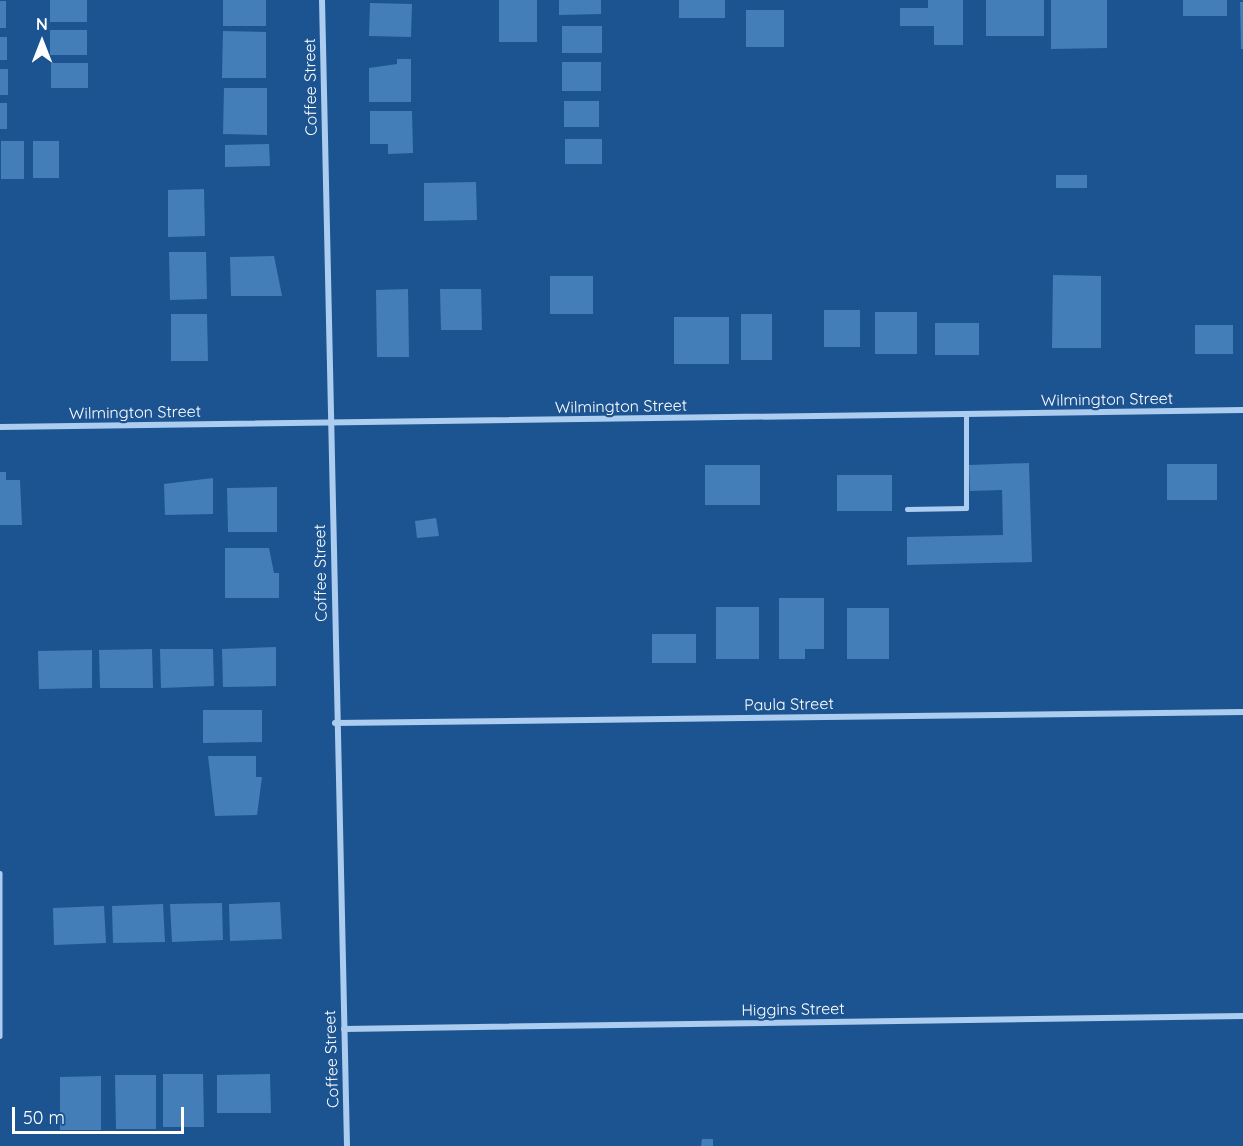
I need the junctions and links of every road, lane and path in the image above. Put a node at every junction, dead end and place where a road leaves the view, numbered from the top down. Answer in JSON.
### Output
{"nodes":[{"id":1,"x":322,"y":0,"type":"edge"},
{"id":2,"x":1243,"y":410,"type":"edge"},
{"id":3,"x":966,"y":414,"type":"junction"},
{"id":4,"x":332,"y":422,"type":"junction"},
{"id":5,"x":0,"y":428,"type":"edge"},
{"id":6,"x":907,"y":509,"type":"dead end"},
{"id":7,"x":1243,"y":712,"type":"edge"},
{"id":8,"x":335,"y":723,"type":"junction"},
{"id":9,"x":0,"y":873,"type":"edge"},
{"id":10,"x":0,"y":913,"type":"edge"},
{"id":11,"x":1,"y":970,"type":"edge"},
{"id":12,"x":1243,"y":1016,"type":"edge"},
{"id":13,"x":344,"y":1029,"type":"junction"},
{"id":14,"x":0,"y":1036,"type":"edge"},
{"id":15,"x":347,"y":1146,"type":"edge"}],
"edges":[{"from":1,"to":4,"type":"street","name":"Coffee Street"},
{"from":2,"to":3,"type":"street","name":"Wilmington Street"},
{"from":3,"to":4,"type":"street","name":"Wilmington Street"},
{"from":3,"to":6,"type":"lane"},
{"from":4,"to":5,"type":"street","name":"Wilmington Street"},
{"from":4,"to":8,"type":"street","name":"Coffee Street"},
{"from":7,"to":8,"type":"street","name":"Paula Street"},
{"from":8,"to":13,"type":"street","name":"Coffee Street"},
{"from":9,"to":10,"type":"lane"},
{"from":10,"to":11,"type":"lane"},
{"from":11,"to":14,"type":"lane"},
{"from":12,"to":13,"type":"street","name":"Higgins Street"},
{"from":13,"to":15,"type":"street","name":"Coffee Street"}]}
